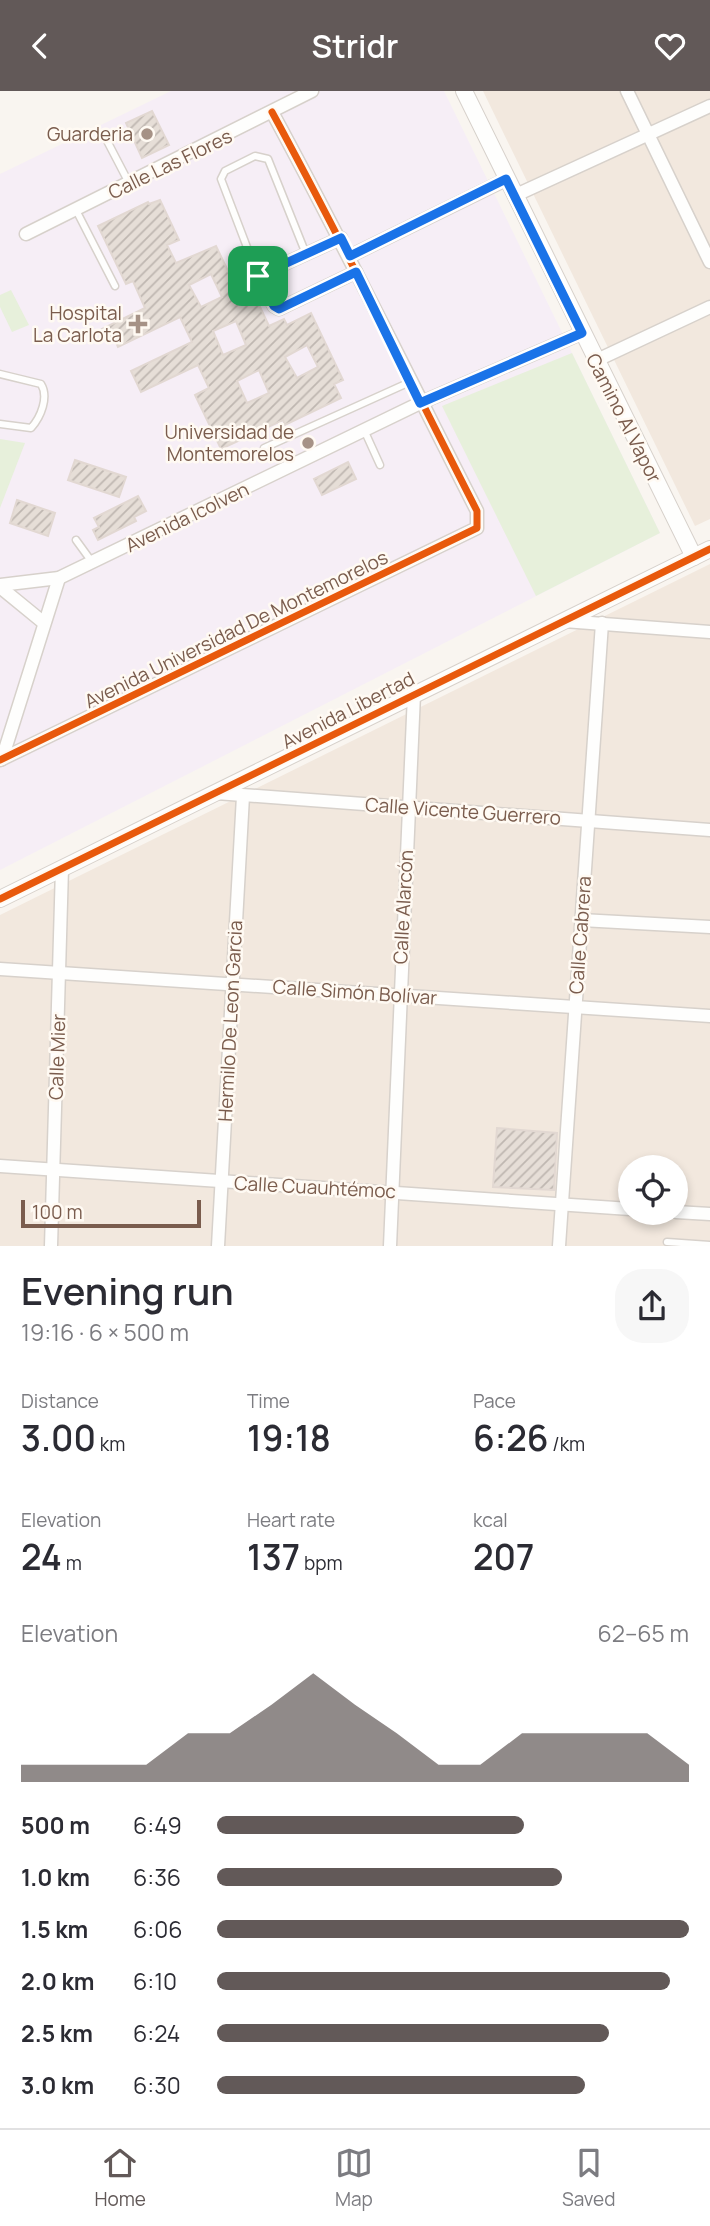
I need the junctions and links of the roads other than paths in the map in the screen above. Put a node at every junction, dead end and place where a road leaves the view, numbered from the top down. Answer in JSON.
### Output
{"nodes":[{"id":1,"x":312,"y":91,"type":"edge"},
{"id":2,"x":464,"y":91,"type":"edge"},
{"id":3,"x":627,"y":91,"type":"edge"},
{"id":4,"x":292,"y":95,"type":"edge"},
{"id":5,"x":710,"y":106,"type":"edge"},
{"id":6,"x":272,"y":113,"type":"junction"},
{"id":7,"x":104,"y":135,"type":"dead end"},
{"id":8,"x":649,"y":135,"type":"junction"},
{"id":9,"x":506,"y":179,"type":"junction"},
{"id":10,"x":129,"y":184,"type":"junction"},
{"id":11,"x":516,"y":195,"type":"junction"},
{"id":12,"x":76,"y":210,"type":"junction"},
{"id":13,"x":26,"y":234,"type":"dead end"},
{"id":14,"x":341,"y":238,"type":"junction"},
{"id":15,"x":306,"y":254,"type":"junction"},
{"id":16,"x":350,"y":256,"type":"junction"},
{"id":17,"x":710,"y":263,"type":"edge"},
{"id":18,"x":356,"y":272,"type":"junction"},
{"id":19,"x":258,"y":276,"type":"junction"},
{"id":20,"x":115,"y":286,"type":"dead end"},
{"id":21,"x":710,"y":307,"type":"edge"},
{"id":22,"x":582,"y":333,"type":"junction"},
{"id":23,"x":594,"y":361,"type":"junction"},
{"id":24,"x":0,"y":374,"type":"edge"},
{"id":25,"x":410,"y":382,"type":"junction"},
{"id":26,"x":420,"y":403,"type":"junction"},
{"id":27,"x":0,"y":424,"type":"edge"},
{"id":28,"x":365,"y":432,"type":"junction"},
{"id":29,"x":264,"y":448,"type":"dead end"},
{"id":30,"x":380,"y":465,"type":"dead end"},
{"id":31,"x":76,"y":540,"type":"dead end"},
{"id":32,"x":710,"y":549,"type":"edge"},
{"id":33,"x":694,"y":557,"type":"junction"},
{"id":34,"x":92,"y":562,"type":"junction"},
{"id":35,"x":59,"y":578,"type":"junction"},
{"id":36,"x":0,"y":586,"type":"edge"},
{"id":37,"x":564,"y":621,"type":"junction"},
{"id":38,"x":44,"y":622,"type":"junction"},
{"id":39,"x":602,"y":623,"type":"junction"},
{"id":40,"x":710,"y":632,"type":"edge"},
{"id":41,"x":414,"y":694,"type":"junction"},
{"id":42,"x":5,"y":735,"type":"edge"},
{"id":43,"x":1,"y":760,"type":"edge"},
{"id":44,"x":216,"y":793,"type":"junction"},
{"id":45,"x":243,"y":796,"type":"junction"},
{"id":46,"x":409,"y":808,"type":"junction"},
{"id":47,"x":589,"y":819,"type":"junction"},
{"id":48,"x":710,"y":830,"type":"edge"},
{"id":49,"x":62,"y":867,"type":"junction"},
{"id":50,"x":0,"y":899,"type":"edge"},
{"id":51,"x":581,"y":919,"type":"junction"},
{"id":52,"x":710,"y":927,"type":"edge"},
{"id":53,"x":0,"y":969,"type":"edge"},
{"id":54,"x":60,"y":972,"type":"junction"},
{"id":55,"x":232,"y":985,"type":"junction"},
{"id":56,"x":399,"y":995,"type":"junction"},
{"id":57,"x":574,"y":1007,"type":"junction"},
{"id":58,"x":710,"y":1016,"type":"edge"},
{"id":59,"x":0,"y":1166,"type":"edge"},
{"id":60,"x":54,"y":1170,"type":"junction"},
{"id":61,"x":220,"y":1181,"type":"junction"},
{"id":62,"x":392,"y":1192,"type":"junction"},
{"id":63,"x":563,"y":1204,"type":"junction"},
{"id":64,"x":618,"y":1208,"type":"edge"},
{"id":65,"x":688,"y":1213,"type":"edge"},
{"id":66,"x":710,"y":1214,"type":"edge"},
{"id":67,"x":667,"y":1243,"type":"dead end"},
{"id":68,"x":710,"y":1245,"type":"edge"},
{"id":69,"x":51,"y":1246,"type":"edge"},
{"id":70,"x":218,"y":1246,"type":"edge"},
{"id":71,"x":390,"y":1246,"type":"edge"},
{"id":72,"x":559,"y":1246,"type":"edge"}],
"edges":[{"from":1,"to":4,"type":"street","name":"Calle Las Flores"},
{"from":2,"to":9,"type":"street","name":"Camino Al Vapor"},
{"from":3,"to":8,"type":"street"},
{"from":4,"to":6,"type":"street","name":"Calle Las Flores"},
{"from":5,"to":8,"type":"street"},
{"from":6,"to":10,"type":"street","name":"Calle Las Flores"},
{"from":6,"to":14,"type":"street"},
{"from":7,"to":10,"type":"lane"},
{"from":8,"to":11,"type":"street"},
{"from":8,"to":17,"type":"street"},
{"from":9,"to":11,"type":"street","name":"Camino Al Vapor"},
{"from":9,"to":16,"type":"street"},
{"from":10,"to":12,"type":"street","name":"Calle Las Flores"},
{"from":11,"to":22,"type":"street","name":"Camino Al Vapor"},
{"from":12,"to":13,"type":"street","name":"Calle Las Flores"},
{"from":12,"to":20,"type":"lane"},
{"from":14,"to":15,"type":"street"},
{"from":14,"to":16,"type":"street"},
{"from":15,"to":19,"type":"street"},
{"from":15,"to":19,"type":"lane"},
{"from":16,"to":18,"type":"street"},
{"from":18,"to":19,"type":"street"},
{"from":18,"to":25,"type":"street"},
{"from":21,"to":23,"type":"street"},
{"from":22,"to":23,"type":"street","name":"Camino Al Vapor"},
{"from":22,"to":26,"type":"street","name":"Avenida Icolven"},
{"from":23,"to":33,"type":"street","name":"Camino Al Vapor"},
{"from":24,"to":27,"type":"lane"},
{"from":25,"to":26,"type":"street"},
{"from":25,"to":29,"type":"lane"},
{"from":26,"to":28,"type":"street","name":"Avenida Icolven"},
{"from":26,"to":43,"type":"street","name":"Avenida Universidad De Montemorelos"},
{"from":28,"to":30,"type":"lane"},
{"from":28,"to":34,"type":"street","name":"Avenida Icolven"},
{"from":31,"to":34,"type":"lane"},
{"from":32,"to":33,"type":"street","name":"Avenida Libertad"},
{"from":33,"to":37,"type":"street","name":"Avenida Libertad"},
{"from":34,"to":35,"type":"street","name":"Avenida Icolven"},
{"from":35,"to":36,"type":"street","name":"Avenida Icolven"},
{"from":35,"to":38,"type":"street"},
{"from":36,"to":38,"type":"street"},
{"from":37,"to":39,"type":"street"},
{"from":37,"to":41,"type":"street","name":"Avenida Libertad"},
{"from":38,"to":42,"type":"street"},
{"from":39,"to":40,"type":"street"},
{"from":39,"to":47,"type":"street","name":"Calle Cabrera"},
{"from":41,"to":44,"type":"street","name":"Avenida Libertad"},
{"from":41,"to":46,"type":"street","name":"Calle Alarcón"},
{"from":42,"to":43,"type":"street"},
{"from":44,"to":45,"type":"street","name":"Calle Vicente Guerrero"},
{"from":44,"to":49,"type":"street","name":"Avenida Libertad"},
{"from":45,"to":46,"type":"street","name":"Calle Vicente Guerrero"},
{"from":45,"to":55,"type":"street","name":"Hermilo De Leon Garcia"},
{"from":46,"to":47,"type":"street","name":"Calle Vicente Guerrero"},
{"from":46,"to":56,"type":"street","name":"Calle Alarcón"},
{"from":47,"to":48,"type":"street","name":"Calle Vicente Guerrero"},
{"from":47,"to":51,"type":"street","name":"Calle Cabrera"},
{"from":49,"to":50,"type":"street","name":"Avenida Libertad"},
{"from":49,"to":54,"type":"street","name":"Calle Mier"},
{"from":51,"to":52,"type":"street"},
{"from":51,"to":57,"type":"street","name":"Calle Cabrera"},
{"from":53,"to":54,"type":"street","name":"Calle Simón Bolívar"},
{"from":54,"to":55,"type":"street","name":"Calle Simón Bolívar"},
{"from":54,"to":60,"type":"street","name":"Calle Mier"},
{"from":55,"to":56,"type":"street","name":"Calle Simón Bolívar"},
{"from":55,"to":61,"type":"street","name":"Hermilo De Leon Garcia"},
{"from":56,"to":57,"type":"street","name":"Calle Simón Bolívar"},
{"from":56,"to":62,"type":"street","name":"Calle Alarcón"},
{"from":57,"to":58,"type":"street","name":"Calle Simón Bolívar"},
{"from":57,"to":63,"type":"street","name":"Calle Cabrera"},
{"from":59,"to":60,"type":"street","name":"Calle Cuauhtémoc"},
{"from":60,"to":61,"type":"street","name":"Calle Cuauhtémoc"},
{"from":60,"to":69,"type":"street","name":"Calle Mier"},
{"from":61,"to":62,"type":"street","name":"Calle Cuauhtémoc"},
{"from":61,"to":70,"type":"street","name":"Hermilo De Leon Garcia"},
{"from":62,"to":63,"type":"street","name":"Calle Cuauhtémoc"},
{"from":62,"to":71,"type":"street","name":"Calle Alarcón"},
{"from":63,"to":64,"type":"street","name":"Calle Cuauhtémoc"},
{"from":63,"to":72,"type":"street","name":"Calle Cabrera"},
{"from":65,"to":66,"type":"street"},
{"from":67,"to":68,"type":"lane"}]}
